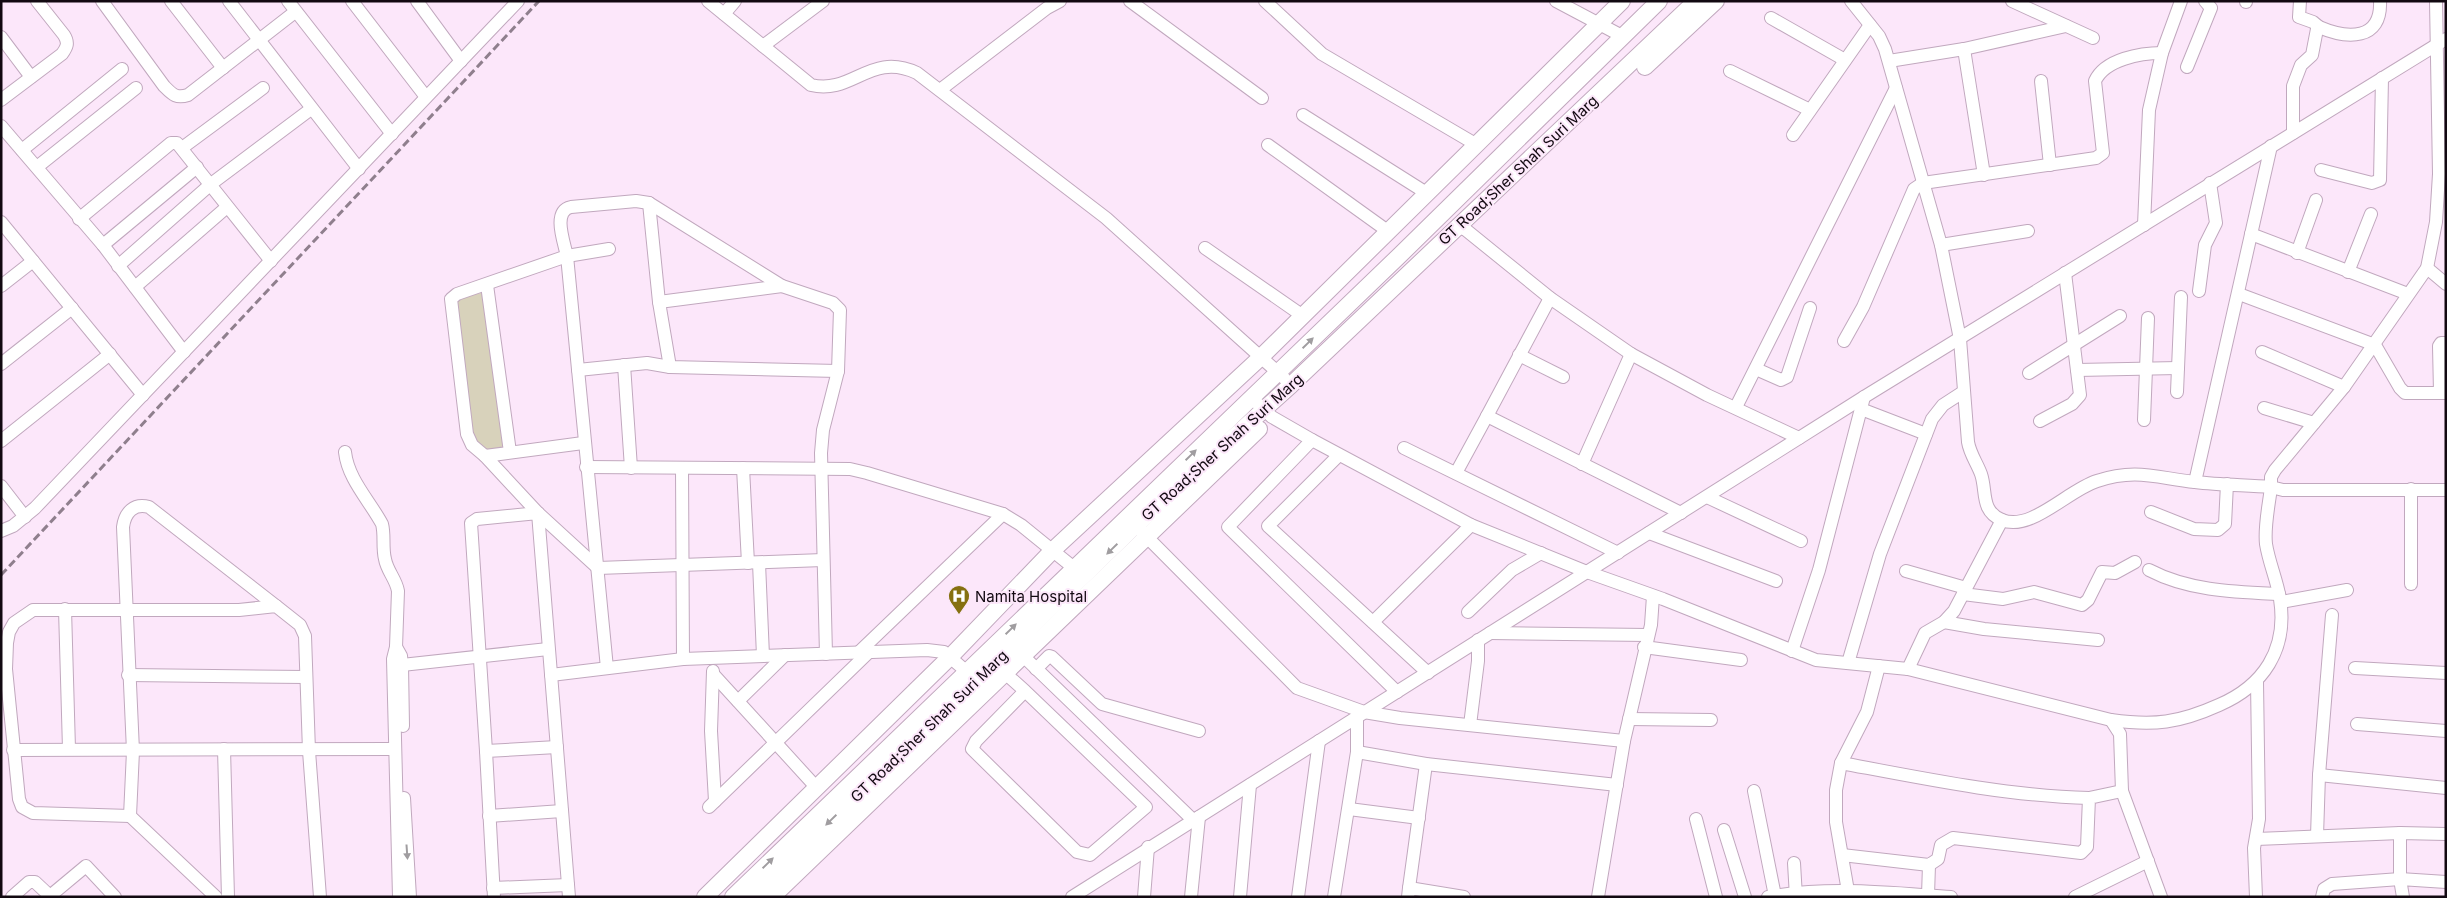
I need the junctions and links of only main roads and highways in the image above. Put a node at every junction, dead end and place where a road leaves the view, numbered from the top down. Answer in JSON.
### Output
{"nodes":[{"id":1,"x":1622,"y":1,"type":"edge"},
{"id":2,"x":1658,"y":1,"type":"edge"},
{"id":3,"x":1696,"y":1,"type":"edge"},
{"id":4,"x":1716,"y":1,"type":"edge"},
{"id":5,"x":1462,"y":228,"type":"junction"},
{"id":6,"x":1267,"y":414,"type":"junction"},
{"id":7,"x":1017,"y":651,"type":"junction"},
{"id":8,"x":705,"y":897,"type":"edge"},
{"id":9,"x":733,"y":897,"type":"edge"},
{"id":10,"x":752,"y":897,"type":"edge"},
{"id":11,"x":772,"y":897,"type":"edge"}],
"edges":[{"from":1,"to":8,"type":"main road"},
{"from":9,"to":2,"type":"main road","name":"GT Road;Sher Shah Suri Marg","one_way":true},
{"from":3,"to":5,"type":"main road","name":"GT Road;Sher Shah Suri Marg"},
{"from":4,"to":5,"type":"main road"},
{"from":5,"to":6,"type":"main road"},
{"from":5,"to":6,"type":"main road","name":"GT Road;Sher Shah Suri Marg"},
{"from":6,"to":7,"type":"main road","name":"GT Road;Sher Shah Suri Marg"},
{"from":7,"to":10,"type":"main road","name":"GT Road;Sher Shah Suri Marg","one_way":true},
{"from":7,"to":11,"type":"main road"}]}
